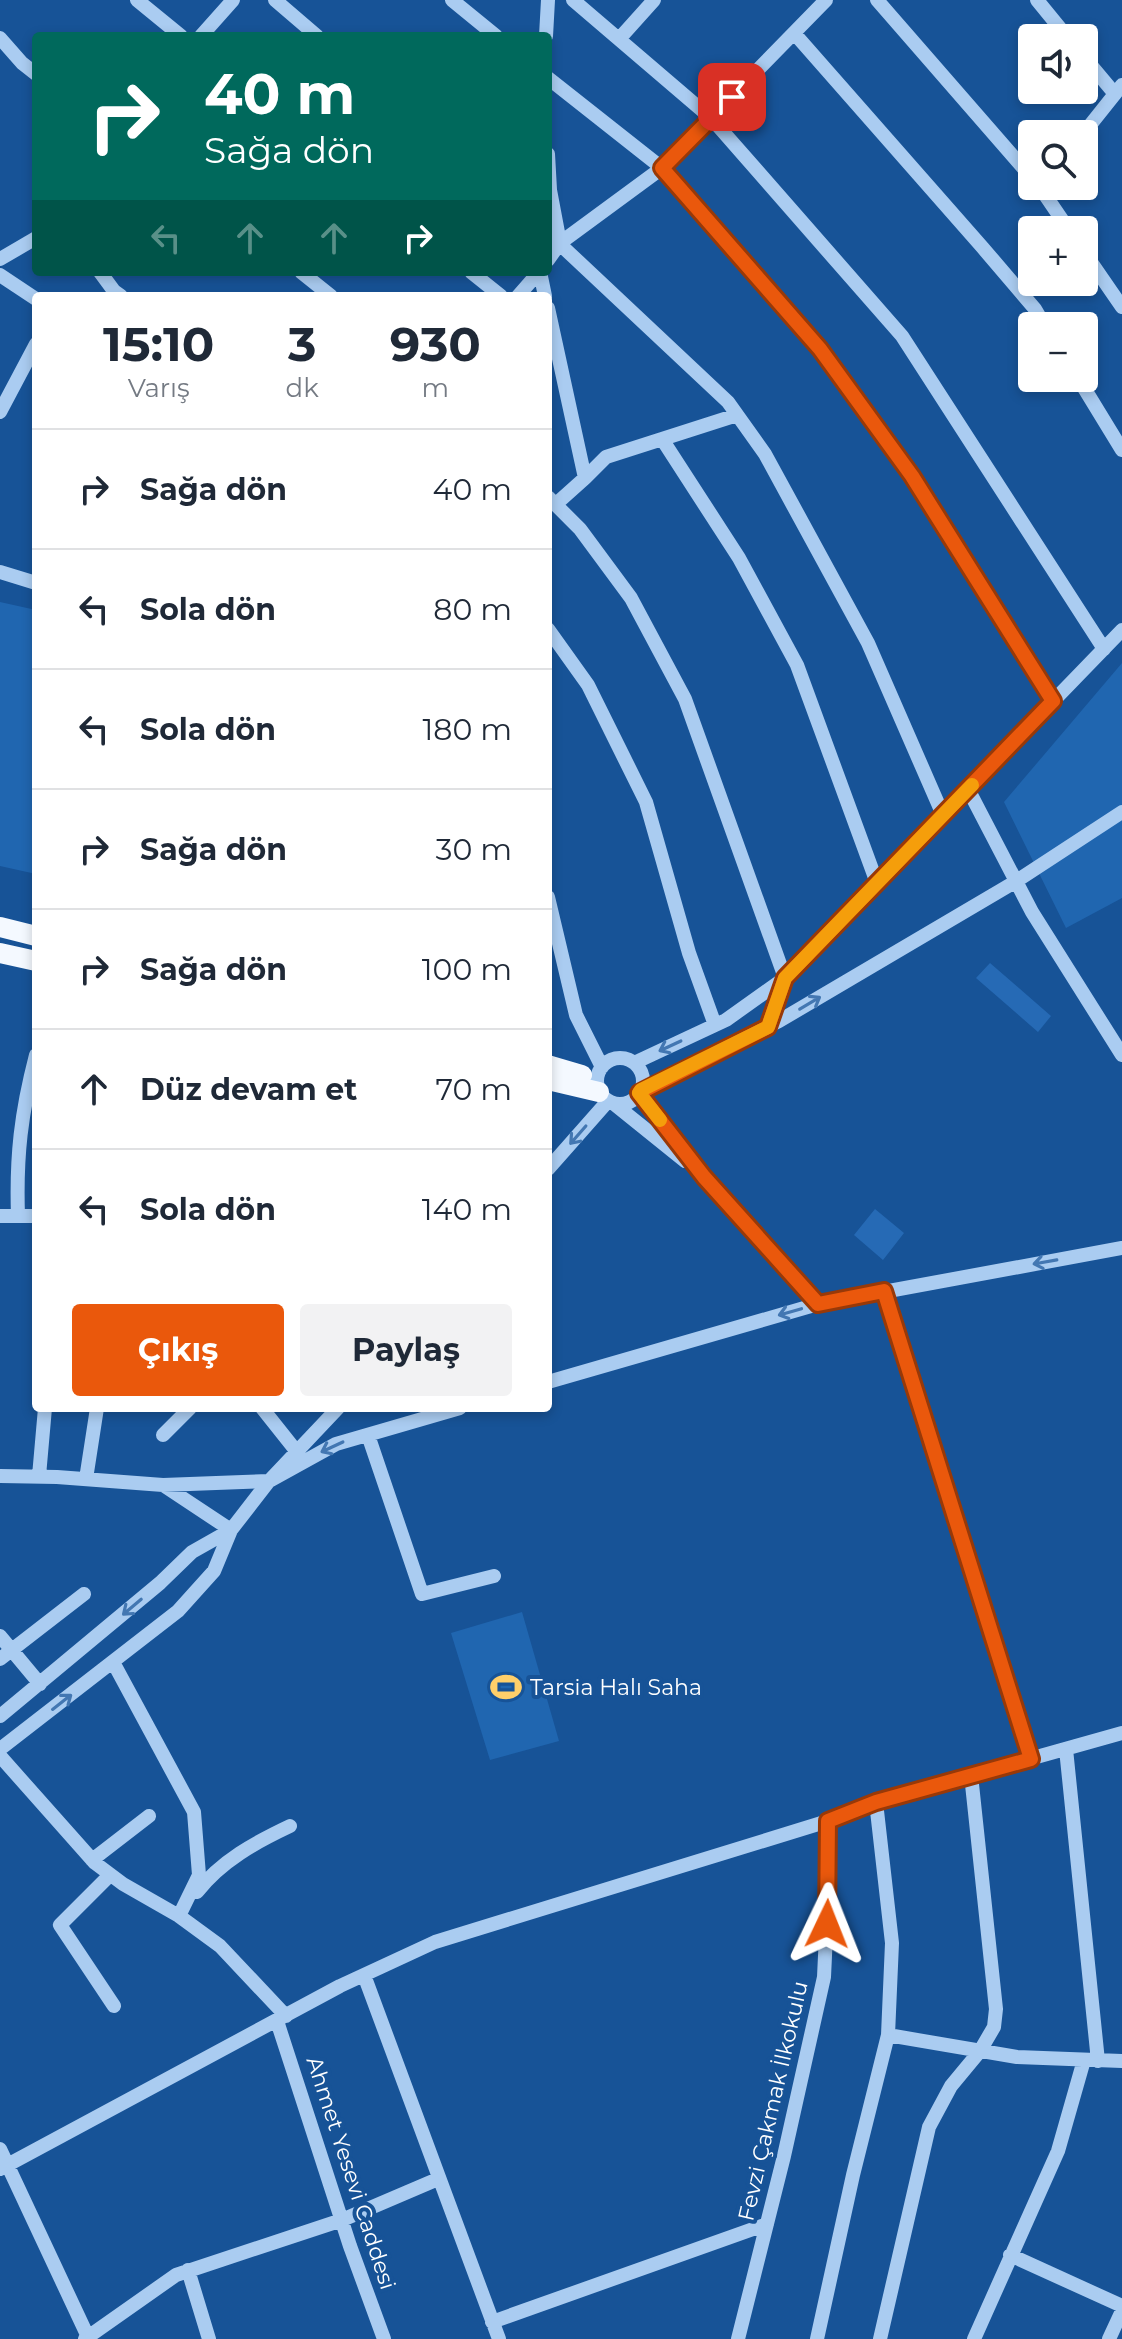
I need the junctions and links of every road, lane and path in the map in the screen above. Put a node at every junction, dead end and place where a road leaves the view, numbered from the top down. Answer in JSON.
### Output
{"nodes":[{"id":1,"x":137,"y":0,"type":"edge"},
{"id":2,"x":233,"y":0,"type":"edge"},
{"id":3,"x":275,"y":0,"type":"edge"},
{"id":4,"x":452,"y":0,"type":"edge"},
{"id":5,"x":548,"y":0,"type":"edge"},
{"id":6,"x":573,"y":0,"type":"edge"},
{"id":7,"x":654,"y":0,"type":"edge"},
{"id":8,"x":826,"y":0,"type":"edge"},
{"id":9,"x":877,"y":0,"type":"edge"},
{"id":10,"x":1037,"y":0,"type":"edge"},
{"id":11,"x":1057,"y":24,"type":"edge"},
{"id":12,"x":176,"y":32,"type":"edge"},
{"id":13,"x":205,"y":32,"type":"edge"},
{"id":14,"x":312,"y":32,"type":"edge"},
{"id":15,"x":491,"y":32,"type":"edge"},
{"id":16,"x":546,"y":32,"type":"edge"},
{"id":17,"x":794,"y":33,"type":"junction"},
{"id":18,"x":0,"y":38,"type":"edge"},
{"id":19,"x":619,"y":39,"type":"junction"},
{"id":20,"x":1098,"y":70,"type":"edge"},
{"id":21,"x":32,"y":71,"type":"edge"},
{"id":22,"x":552,"y":81,"type":"edge"},
{"id":23,"x":1118,"y":89,"type":"edge"},
{"id":24,"x":711,"y":118,"type":"junction"},
{"id":25,"x":1094,"y":120,"type":"edge"},
{"id":26,"x":1018,"y":161,"type":"edge"},
{"id":27,"x":662,"y":168,"type":"junction"},
{"id":28,"x":552,"y":201,"type":"edge"},
{"id":29,"x":552,"y":236,"type":"edge"},
{"id":30,"x":32,"y":240,"type":"edge"},
{"id":31,"x":560,"y":243,"type":"junction"},
{"id":32,"x":552,"y":254,"type":"edge"},
{"id":33,"x":0,"y":259,"type":"edge"},
{"id":34,"x":1098,"y":272,"type":"edge"},
{"id":35,"x":0,"y":275,"type":"edge"},
{"id":36,"x":103,"y":276,"type":"edge"},
{"id":37,"x":312,"y":276,"type":"edge"},
{"id":38,"x":476,"y":276,"type":"edge"},
{"id":39,"x":536,"y":276,"type":"edge"},
{"id":40,"x":115,"y":292,"type":"edge"},
{"id":41,"x":327,"y":292,"type":"edge"},
{"id":42,"x":496,"y":292,"type":"edge"},
{"id":43,"x":522,"y":292,"type":"edge"},
{"id":44,"x":32,"y":296,"type":"edge"},
{"id":45,"x":1122,"y":307,"type":"edge"},
{"id":46,"x":1037,"y":312,"type":"edge"},
{"id":47,"x":552,"y":326,"type":"edge"},
{"id":48,"x":32,"y":352,"type":"edge"},
{"id":49,"x":1087,"y":392,"type":"edge"},
{"id":50,"x":0,"y":412,"type":"edge"},
{"id":51,"x":737,"y":415,"type":"junction"},
{"id":52,"x":662,"y":439,"type":"junction"},
{"id":53,"x":1122,"y":450,"type":"edge"},
{"id":54,"x":585,"y":478,"type":"junction"},
{"id":55,"x":552,"y":500,"type":"edge"},
{"id":56,"x":0,"y":572,"type":"edge"},
{"id":57,"x":32,"y":582,"type":"edge"},
{"id":58,"x":1122,"y":630,"type":"edge"},
{"id":59,"x":552,"y":635,"type":"edge"},
{"id":60,"x":1104,"y":649,"type":"junction"},
{"id":61,"x":1053,"y":701,"type":"junction"},
{"id":62,"x":968,"y":789,"type":"junction"},
{"id":63,"x":1122,"y":812,"type":"edge"},
{"id":64,"x":943,"y":815,"type":"junction"},
{"id":65,"x":1015,"y":882,"type":"junction"},
{"id":66,"x":877,"y":883,"type":"junction"},
{"id":67,"x":552,"y":914,"type":"edge"},
{"id":68,"x":0,"y":927,"type":"edge"},
{"id":69,"x":32,"y":935,"type":"edge"},
{"id":70,"x":0,"y":953,"type":"edge"},
{"id":71,"x":32,"y":960,"type":"edge"},
{"id":72,"x":785,"y":978,"type":"junction"},
{"id":73,"x":715,"y":1025,"type":"junction"},
{"id":74,"x":768,"y":1027,"type":"junction"},
{"id":75,"x":1122,"y":1055,"type":"edge"},
{"id":76,"x":634,"y":1063,"type":"junction"},
{"id":77,"x":552,"y":1067,"type":"edge"},
{"id":78,"x":552,"y":1081,"type":"edge"},
{"id":79,"x":32,"y":1088,"type":"edge"},
{"id":80,"x":604,"y":1089,"type":"junction"},
{"id":81,"x":640,"y":1092,"type":"junction"},
{"id":82,"x":28,"y":1121,"type":"edge"},
{"id":83,"x":552,"y":1163,"type":"edge"},
{"id":84,"x":704,"y":1177,"type":"junction"},
{"id":85,"x":0,"y":1216,"type":"edge"},
{"id":86,"x":18,"y":1216,"type":"junction"},
{"id":87,"x":32,"y":1216,"type":"edge"},
{"id":88,"x":1122,"y":1248,"type":"edge"},
{"id":89,"x":884,"y":1291,"type":"junction"},
{"id":90,"x":818,"y":1304,"type":"junction"},
{"id":91,"x":552,"y":1381,"type":"edge"},
{"id":92,"x":45,"y":1412,"type":"edge"},
{"id":93,"x":96,"y":1412,"type":"edge"},
{"id":94,"x":186,"y":1412,"type":"edge"},
{"id":95,"x":265,"y":1412,"type":"edge"},
{"id":96,"x":334,"y":1412,"type":"edge"},
{"id":97,"x":446,"y":1412,"type":"edge"},
{"id":98,"x":163,"y":1435,"type":"dead end"},
{"id":99,"x":368,"y":1435,"type":"junction"},
{"id":100,"x":297,"y":1452,"type":"junction"},
{"id":101,"x":0,"y":1476,"type":"edge"},
{"id":102,"x":39,"y":1476,"type":"junction"},
{"id":103,"x":86,"y":1479,"type":"junction"},
{"id":104,"x":269,"y":1481,"type":"junction"},
{"id":105,"x":163,"y":1485,"type":"junction"},
{"id":106,"x":231,"y":1530,"type":"junction"},
{"id":107,"x":494,"y":1576,"type":"dead end"},
{"id":108,"x":84,"y":1594,"type":"dead end"},
{"id":109,"x":0,"y":1636,"type":"edge"},
{"id":110,"x":13,"y":1651,"type":"junction"},
{"id":111,"x":0,"y":1659,"type":"edge"},
{"id":112,"x":113,"y":1662,"type":"junction"},
{"id":113,"x":40,"y":1684,"type":"junction"},
{"id":114,"x":0,"y":1716,"type":"edge"},
{"id":115,"x":1122,"y":1733,"type":"edge"},
{"id":116,"x":0,"y":1749,"type":"edge"},
{"id":117,"x":1066,"y":1749,"type":"junction"},
{"id":118,"x":0,"y":1756,"type":"edge"},
{"id":119,"x":1031,"y":1759,"type":"junction"},
{"id":120,"x":971,"y":1775,"type":"junction"},
{"id":121,"x":876,"y":1802,"type":"junction"},
{"id":122,"x":149,"y":1816,"type":"dead end"},
{"id":123,"x":828,"y":1821,"type":"junction"},
{"id":124,"x":290,"y":1826,"type":"dead end"},
{"id":125,"x":92,"y":1860,"type":"junction"},
{"id":126,"x":110,"y":1875,"type":"junction"},
{"id":127,"x":179,"y":1916,"type":"junction"},
{"id":128,"x":364,"y":1975,"type":"junction"},
{"id":129,"x":114,"y":2006,"type":"dead end"},
{"id":130,"x":281,"y":2018,"type":"junction"},
{"id":131,"x":888,"y":2035,"type":"junction"},
{"id":132,"x":980,"y":2051,"type":"junction"},
{"id":133,"x":1091,"y":2060,"type":"junction"},
{"id":134,"x":1122,"y":2061,"type":"edge"},
{"id":135,"x":0,"y":2149,"type":"edge"},
{"id":136,"x":4,"y":2167,"type":"edge"},
{"id":137,"x":438,"y":2179,"type":"junction"},
{"id":138,"x":342,"y":2220,"type":"junction"},
{"id":139,"x":767,"y":2224,"type":"junction"},
{"id":140,"x":1010,"y":2255,"type":"junction"},
{"id":141,"x":188,"y":2270,"type":"junction"},
{"id":142,"x":1122,"y":2308,"type":"edge"},
{"id":143,"x":492,"y":2322,"type":"junction"},
{"id":144,"x":88,"y":2338,"type":"edge"},
{"id":145,"x":209,"y":2339,"type":"edge"},
{"id":146,"x":384,"y":2339,"type":"edge"},
{"id":147,"x":499,"y":2339,"type":"edge"},
{"id":148,"x":738,"y":2339,"type":"edge"},
{"id":149,"x":817,"y":2339,"type":"edge"},
{"id":150,"x":880,"y":2339,"type":"edge"},
{"id":151,"x":974,"y":2339,"type":"edge"},
{"id":152,"x":1109,"y":2339,"type":"edge"}],
"edges":[{"from":1,"to":12,"type":"street"},
{"from":2,"to":13,"type":"street"},
{"from":3,"to":14,"type":"street"},
{"from":4,"to":15,"type":"street"},
{"from":5,"to":16,"type":"street"},
{"from":6,"to":19,"type":"street"},
{"from":7,"to":19,"type":"street"},
{"from":8,"to":17,"type":"street"},
{"from":9,"to":26,"type":"street"},
{"from":10,"to":11,"type":"street"},
{"from":17,"to":24,"type":"street"},
{"from":17,"to":46,"type":"street"},
{"from":18,"to":21,"type":"street"},
{"from":19,"to":24,"type":"street"},
{"from":20,"to":23,"type":"street"},
{"from":22,"to":27,"type":"street"},
{"from":23,"to":25,"type":"street"},
{"from":24,"to":27,"type":"street"},
{"from":24,"to":60,"type":"street"},
{"from":27,"to":31,"type":"street"},
{"from":27,"to":61,"type":"street"},
{"from":28,"to":31,"type":"street"},
{"from":29,"to":31,"type":"street"},
{"from":30,"to":33,"type":"street"},
{"from":31,"to":32,"type":"street"},
{"from":31,"to":51,"type":"street"},
{"from":34,"to":45,"type":"street"},
{"from":35,"to":44,"type":"street"},
{"from":36,"to":40,"type":"street"},
{"from":37,"to":41,"type":"street"},
{"from":38,"to":42,"type":"street"},
{"from":39,"to":43,"type":"street"},
{"from":47,"to":54,"type":"street"},
{"from":48,"to":50,"type":"street"},
{"from":49,"to":53,"type":"street"},
{"from":51,"to":52,"type":"street"},
{"from":51,"to":64,"type":"street"},
{"from":52,"to":54,"type":"street"},
{"from":52,"to":66,"type":"street"},
{"from":54,"to":55,"type":"street"},
{"from":55,"to":72,"type":"street"},
{"from":56,"to":57,"type":"street"},
{"from":58,"to":60,"type":"street"},
{"from":59,"to":73,"type":"street"},
{"from":60,"to":61,"type":"street"},
{"from":61,"to":62,"type":"street"},
{"from":62,"to":64,"type":"street"},
{"from":62,"to":65,"type":"street"},
{"from":63,"to":65,"type":"street"},
{"from":64,"to":66,"type":"street"},
{"from":74,"to":65,"type":"street","one_way":true},
{"from":65,"to":75,"type":"street"},
{"from":66,"to":72,"type":"street"},
{"from":67,"to":80,"type":"street"},
{"from":68,"to":69,"type":"main road"},
{"from":70,"to":71,"type":"main road"},
{"from":72,"to":73,"type":"street"},
{"from":72,"to":74,"type":"street"},
{"from":73,"to":76,"type":"street","one_way":true},
{"from":74,"to":81,"type":"street"},
{"from":76,"to":80,"type":"street"},
{"from":76,"to":81,"type":"street"},
{"from":77,"to":80,"type":"main road"},
{"from":78,"to":80,"type":"main road"},
{"from":79,"to":82,"type":"street"},
{"from":80,"to":81,"type":"street"},
{"from":80,"to":83,"type":"street","one_way":true},
{"from":80,"to":84,"type":"street"},
{"from":81,"to":84,"type":"street"},
{"from":82,"to":86,"type":"street"},
{"from":84,"to":90,"type":"street"},
{"from":85,"to":86,"type":"street"},
{"from":86,"to":87,"type":"street"},
{"from":88,"to":89,"type":"street","one_way":true},
{"from":89,"to":90,"type":"street"},
{"from":89,"to":119,"type":"street"},
{"from":90,"to":91,"type":"street","one_way":true},
{"from":92,"to":102,"type":"street"},
{"from":93,"to":103,"type":"street"},
{"from":94,"to":98,"type":"street"},
{"from":95,"to":100,"type":"street"},
{"from":96,"to":100,"type":"street"},
{"from":97,"to":99,"type":"street"},
{"from":99,"to":104,"type":"street","one_way":true},
{"from":99,"to":107,"type":"street"},
{"from":100,"to":104,"type":"street"},
{"from":101,"to":102,"type":"street"},
{"from":102,"to":103,"type":"street"},
{"from":103,"to":105,"type":"street"},
{"from":104,"to":105,"type":"street"},
{"from":104,"to":106,"type":"street"},
{"from":105,"to":106,"type":"street"},
{"from":106,"to":112,"type":"street"},
{"from":106,"to":113,"type":"street","one_way":true},
{"from":108,"to":110,"type":"street"},
{"from":109,"to":110,"type":"street"},
{"from":110,"to":111,"type":"street"},
{"from":110,"to":113,"type":"street"},
{"from":116,"to":112,"type":"street","one_way":true},
{"from":112,"to":127,"type":"street"},
{"from":113,"to":114,"type":"street"},
{"from":115,"to":117,"type":"street"},
{"from":117,"to":119,"type":"street"},
{"from":117,"to":133,"type":"street"},
{"from":118,"to":125,"type":"street"},
{"from":119,"to":120,"type":"street"},
{"from":120,"to":121,"type":"street"},
{"from":120,"to":132,"type":"street"},
{"from":121,"to":123,"type":"street"},
{"from":121,"to":131,"type":"street"},
{"from":122,"to":125,"type":"street"},
{"from":123,"to":128,"type":"street"},
{"from":123,"to":139,"type":"street","name":"Fevzi Çakmak İlkokulu"},
{"from":124,"to":127,"type":"street"},
{"from":125,"to":126,"type":"street"},
{"from":126,"to":127,"type":"street"},
{"from":126,"to":129,"type":"street"},
{"from":127,"to":130,"type":"street"},
{"from":128,"to":130,"type":"street"},
{"from":128,"to":137,"type":"street"},
{"from":130,"to":136,"type":"street"},
{"from":130,"to":138,"type":"street","name":"Ahmet Yesevi Caddesi"},
{"from":131,"to":132,"type":"street"},
{"from":131,"to":149,"type":"street"},
{"from":132,"to":133,"type":"street"},
{"from":132,"to":150,"type":"street"},
{"from":133,"to":134,"type":"street"},
{"from":133,"to":140,"type":"street"},
{"from":135,"to":136,"type":"street"},
{"from":136,"to":144,"type":"street"},
{"from":137,"to":138,"type":"street"},
{"from":137,"to":143,"type":"street"},
{"from":138,"to":141,"type":"street"},
{"from":138,"to":146,"type":"street","name":"Ahmet Yesevi Caddesi"},
{"from":139,"to":143,"type":"street"},
{"from":139,"to":148,"type":"street","name":"Fevzi Çakmak İlkokulu"},
{"from":140,"to":142,"type":"street"},
{"from":140,"to":151,"type":"street"},
{"from":141,"to":144,"type":"street"},
{"from":141,"to":145,"type":"street"},
{"from":142,"to":152,"type":"street"},
{"from":143,"to":147,"type":"street"}]}
